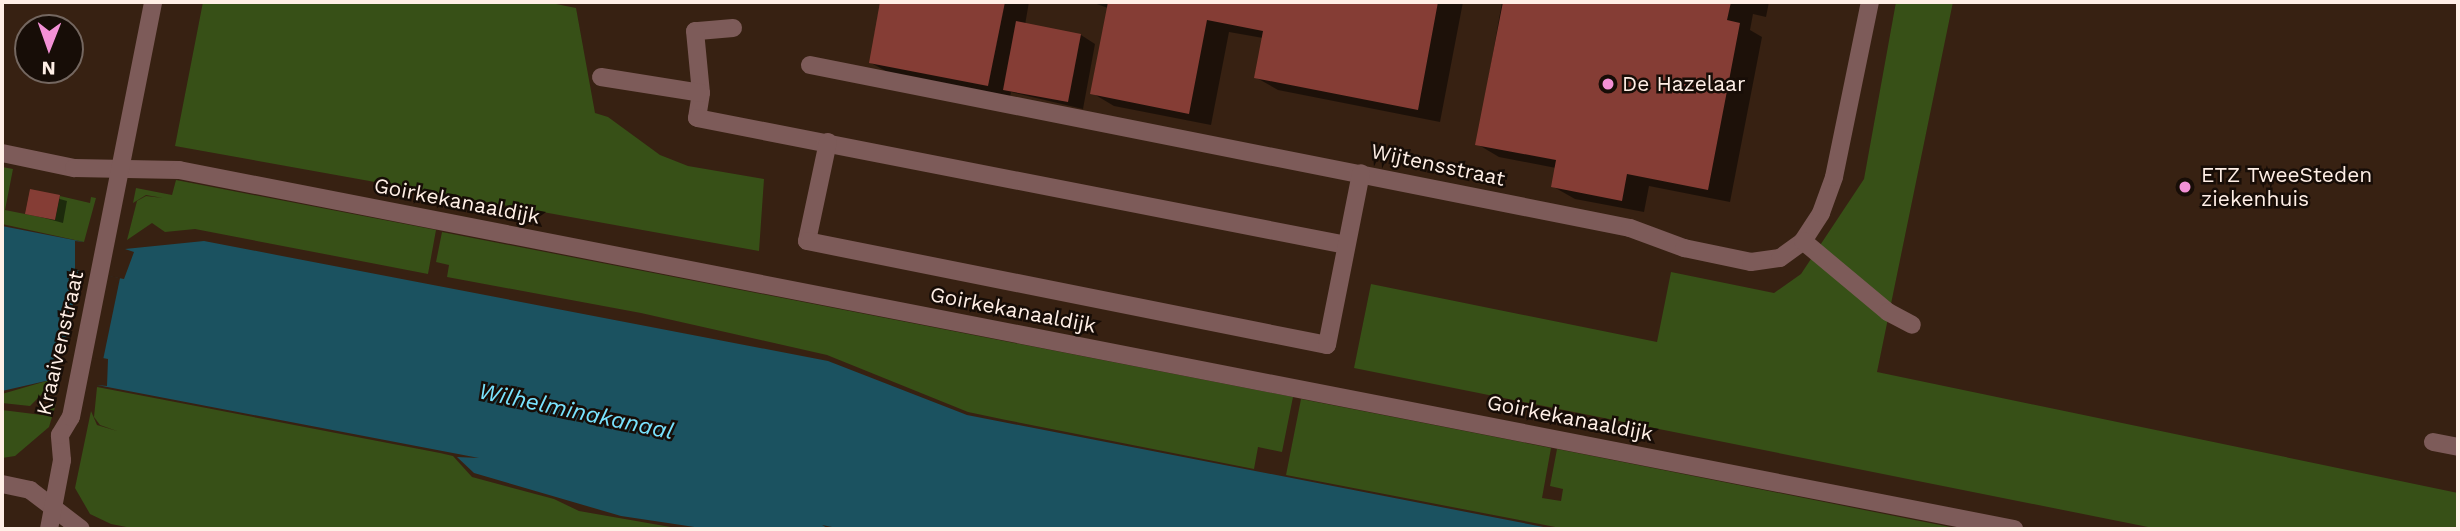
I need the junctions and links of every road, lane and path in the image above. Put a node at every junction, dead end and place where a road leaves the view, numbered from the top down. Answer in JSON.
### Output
{"nodes":[{"id":1,"x":153,"y":2,"type":"edge"},
{"id":2,"x":1870,"y":2,"type":"edge"},
{"id":3,"x":733,"y":28,"type":"dead end"},
{"id":4,"x":810,"y":65,"type":"dead end"},
{"id":5,"x":601,"y":77,"type":"dead end"},
{"id":6,"x":701,"y":93,"type":"junction"},
{"id":7,"x":828,"y":142,"type":"junction"},
{"id":8,"x":2,"y":153,"type":"edge"},
{"id":9,"x":120,"y":167,"type":"junction"},
{"id":10,"x":1361,"y":173,"type":"junction"},
{"id":11,"x":1803,"y":241,"type":"junction"},
{"id":12,"x":1346,"y":245,"type":"junction"},
{"id":13,"x":1912,"y":325,"type":"dead end"},
{"id":14,"x":2433,"y":442,"type":"dead end"},
{"id":15,"x":2458,"y":447,"type":"edge"},
{"id":16,"x":2,"y":484,"type":"edge"},
{"id":17,"x":53,"y":509,"type":"junction"},
{"id":18,"x":50,"y":529,"type":"edge"},
{"id":19,"x":81,"y":529,"type":"edge"},
{"id":20,"x":2014,"y":529,"type":"edge"}],
"edges":[{"from":1,"to":9,"type":"street","name":"Kraaivenstraat"},
{"from":2,"to":11,"type":"street"},
{"from":3,"to":6,"type":"street"},
{"from":4,"to":10,"type":"street","name":"Wijtensstraat"},
{"from":5,"to":6,"type":"street"},
{"from":6,"to":7,"type":"street"},
{"from":7,"to":12,"type":"street"},
{"from":7,"to":12,"type":"street"},
{"from":8,"to":9,"type":"street","name":"Goirkekanaaldijk"},
{"from":9,"to":17,"type":"street","name":"Kraaivenstraat"},
{"from":9,"to":20,"type":"street","name":"Goirkekanaaldijk"},
{"from":10,"to":11,"type":"street","name":"Wijtensstraat"},
{"from":10,"to":12,"type":"street"},
{"from":11,"to":13,"type":"street"},
{"from":14,"to":15,"type":"street"},
{"from":16,"to":17,"type":"street"},
{"from":17,"to":18,"type":"street","name":"Kraaivenstraat"},
{"from":17,"to":19,"type":"street"}]}
